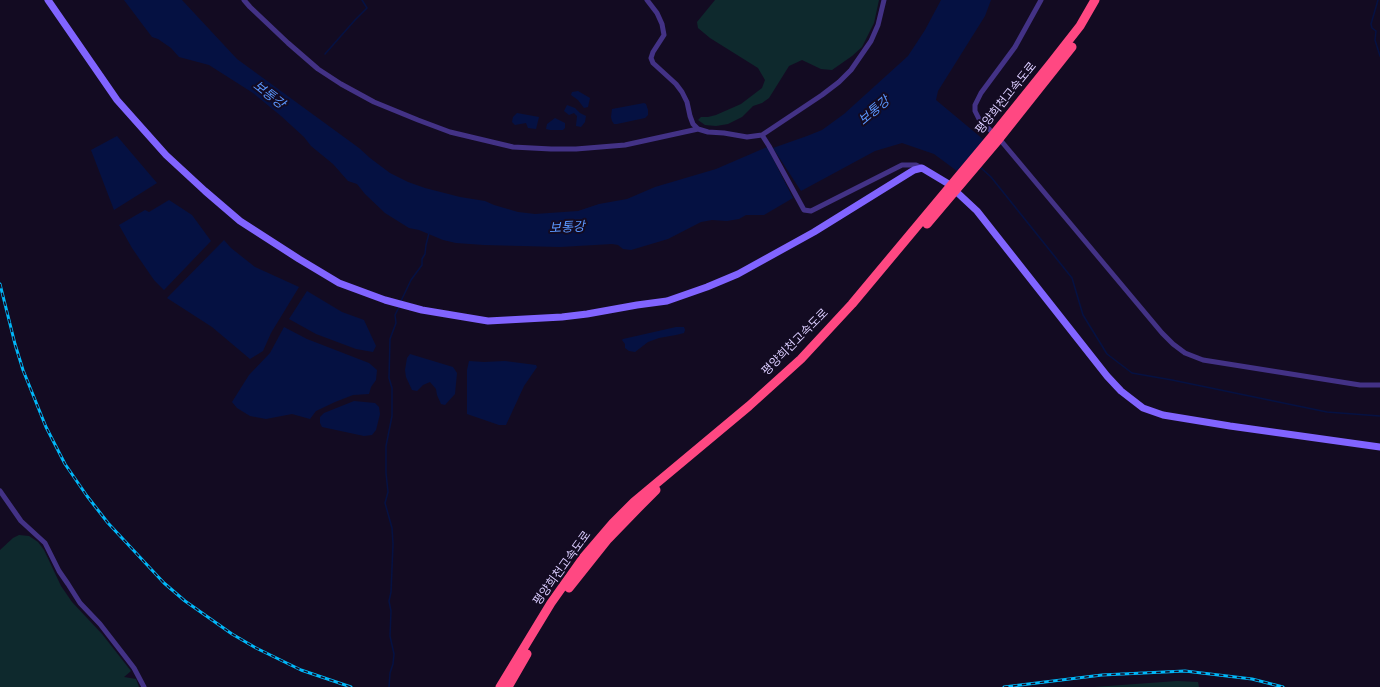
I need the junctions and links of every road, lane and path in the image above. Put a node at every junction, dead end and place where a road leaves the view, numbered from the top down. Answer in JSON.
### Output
{"nodes":[{"id":1,"x":48,"y":0,"type":"edge"},
{"id":2,"x":244,"y":0,"type":"edge"},
{"id":3,"x":647,"y":0,"type":"edge"},
{"id":4,"x":884,"y":0,"type":"edge"},
{"id":5,"x":1042,"y":0,"type":"edge"},
{"id":6,"x":1095,"y":0,"type":"edge"},
{"id":7,"x":1102,"y":0,"type":"edge"},
{"id":8,"x":698,"y":129,"type":"junction"},
{"id":9,"x":762,"y":135,"type":"junction"},
{"id":10,"x":996,"y":138,"type":"junction"},
{"id":11,"x":922,"y":168,"type":"junction"},
{"id":12,"x":955,"y":186,"type":"junction"},
{"id":13,"x":1380,"y":385,"type":"edge"},
{"id":14,"x":1380,"y":447,"type":"edge"},
{"id":15,"x":0,"y":491,"type":"edge"},
{"id":16,"x":144,"y":687,"type":"edge"},
{"id":17,"x":500,"y":687,"type":"edge"},
{"id":18,"x":508,"y":687,"type":"edge"}],
"edges":[{"from":1,"to":11,"type":"main road"},
{"from":2,"to":8,"type":"street"},
{"from":3,"to":8,"type":"street"},
{"from":4,"to":9,"type":"street"},
{"from":5,"to":10,"type":"street"},
{"from":6,"to":10,"type":"highway","name":"평양희천고속도로"},
{"from":7,"to":10,"type":"highway","name":"평양희천고속도로"},
{"from":8,"to":9,"type":"street"},
{"from":9,"to":11,"type":"street"},
{"from":10,"to":12,"type":"highway","name":"평양희천고속도로"},
{"from":10,"to":13,"type":"street"},
{"from":11,"to":12,"type":"main road"},
{"from":12,"to":14,"type":"main road"},
{"from":12,"to":17,"type":"highway","name":"평양희천고속도로"},
{"from":12,"to":18,"type":"highway","name":"평양희천고속도로"},
{"from":15,"to":16,"type":"street"}]}
